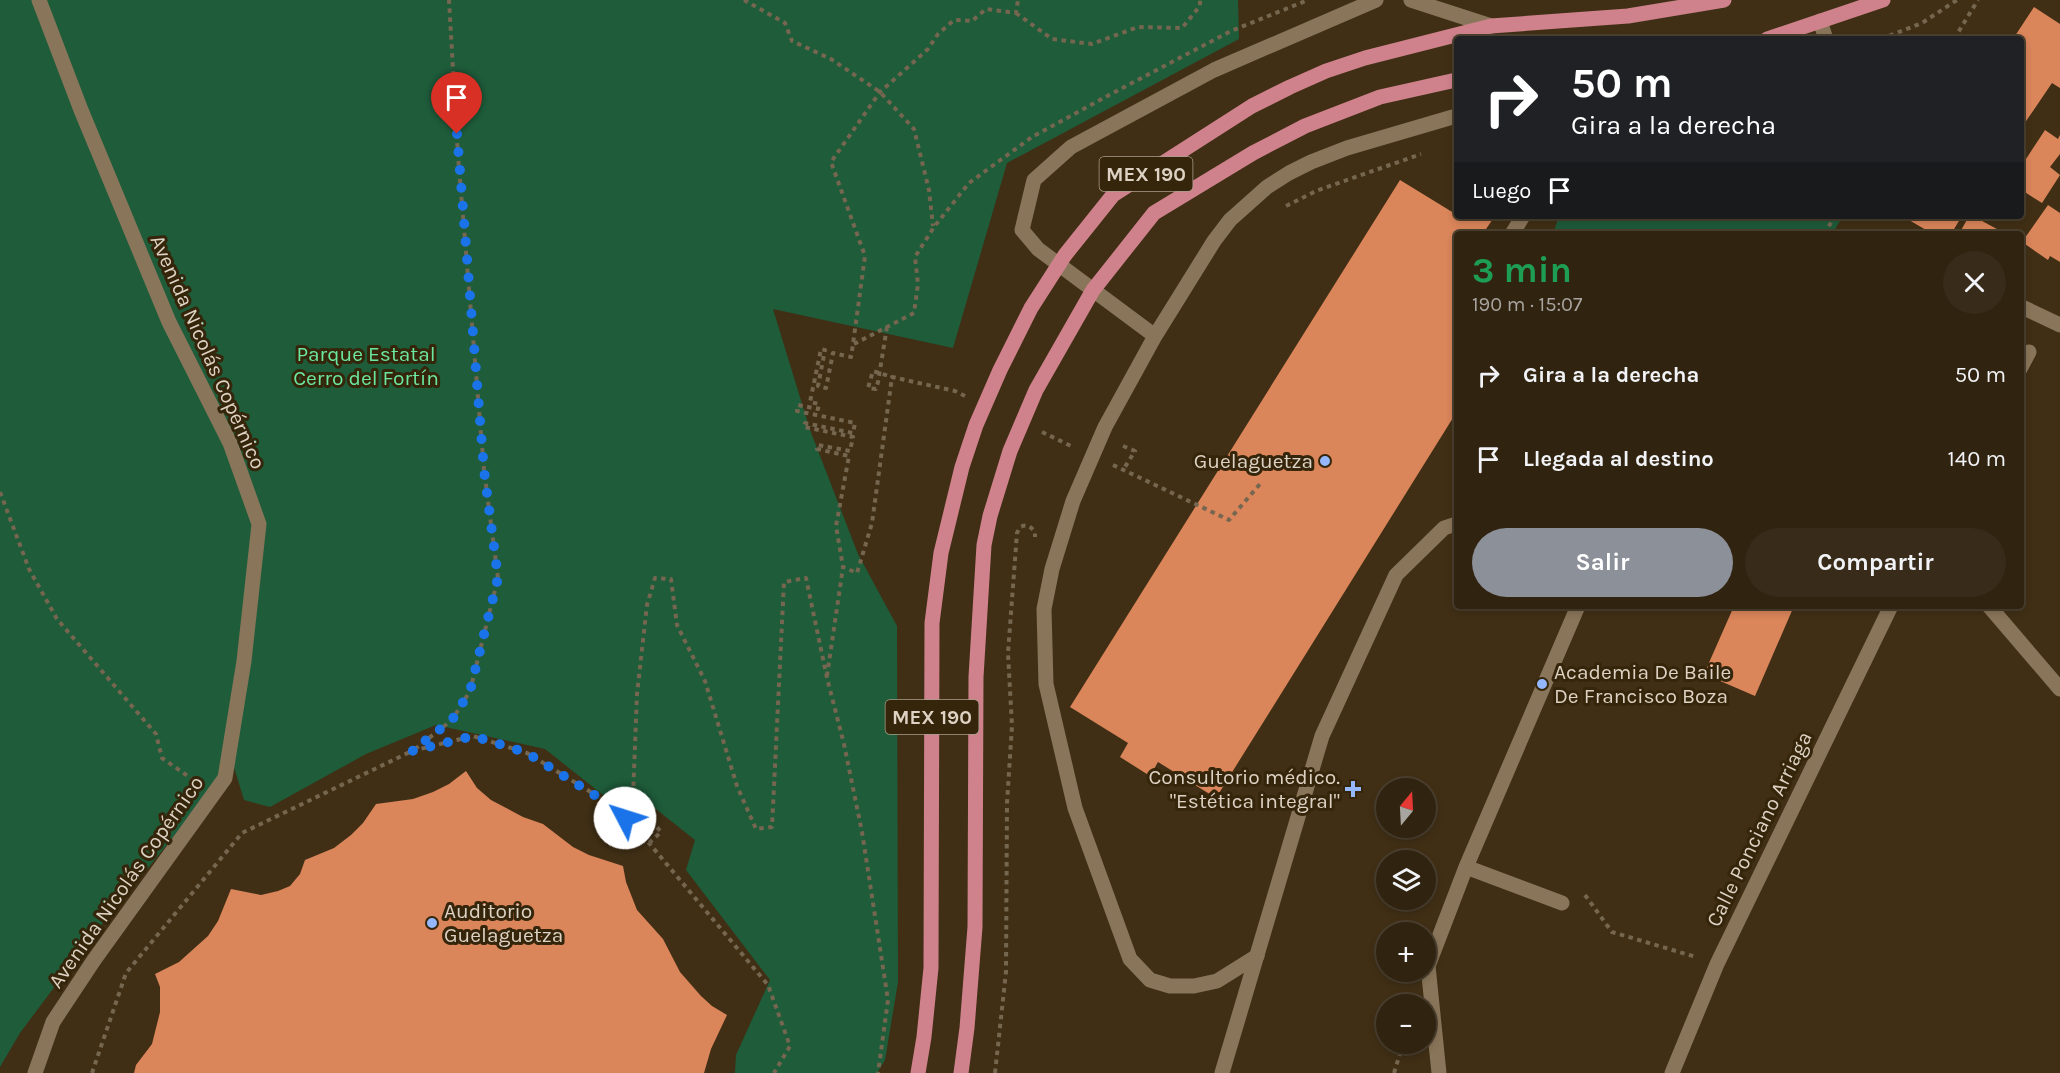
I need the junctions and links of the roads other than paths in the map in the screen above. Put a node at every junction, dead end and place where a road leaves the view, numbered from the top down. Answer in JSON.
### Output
{"nodes":[{"id":1,"x":39,"y":0,"type":"edge"},
{"id":2,"x":1376,"y":0,"type":"edge"},
{"id":3,"x":1411,"y":0,"type":"edge"},
{"id":4,"x":1724,"y":0,"type":"edge"},
{"id":5,"x":1884,"y":0,"type":"edge"},
{"id":6,"x":1820,"y":21,"type":"junction"},
{"id":7,"x":1491,"y":26,"type":"junction"},
{"id":8,"x":1776,"y":36,"type":"edge"},
{"id":9,"x":1825,"y":36,"type":"edge"},
{"id":10,"x":1454,"y":80,"type":"edge"},
{"id":11,"x":1454,"y":117,"type":"edge"},
{"id":12,"x":2024,"y":307,"type":"edge"},
{"id":13,"x":2057,"y":318,"type":"edge"},
{"id":14,"x":1155,"y":336,"type":"junction"},
{"id":15,"x":2029,"y":352,"type":"dead end"},
{"id":16,"x":2024,"y":361,"type":"edge"},
{"id":17,"x":1454,"y":525,"type":"edge"},
{"id":18,"x":1577,"y":609,"type":"edge"},
{"id":19,"x":1890,"y":609,"type":"edge"},
{"id":20,"x":1992,"y":609,"type":"edge"},
{"id":21,"x":2060,"y":689,"type":"edge"},
{"id":22,"x":1466,"y":867,"type":"junction"},
{"id":23,"x":1562,"y":903,"type":"road end"},
{"id":24,"x":1257,"y":956,"type":"junction"},
{"id":25,"x":35,"y":1073,"type":"edge"},
{"id":26,"x":918,"y":1073,"type":"edge"},
{"id":27,"x":962,"y":1073,"type":"edge"},
{"id":28,"x":1222,"y":1073,"type":"edge"},
{"id":29,"x":1439,"y":1073,"type":"edge"},
{"id":30,"x":1672,"y":1073,"type":"edge"}],
"edges":[{"from":1,"to":25,"type":"street","name":"Avenida Nicolás Copérnico"},
{"from":2,"to":14,"type":"street"},
{"from":3,"to":7,"type":"street"},
{"from":4,"to":7,"type":"main road","number":"MEX 190"},
{"from":5,"to":6,"type":"main road"},
{"from":6,"to":8,"type":"main road"},
{"from":6,"to":9,"type":"street"},
{"from":7,"to":26,"type":"main road","number":"MEX 190"},
{"from":10,"to":27,"type":"main road","number":"MEX 190"},
{"from":11,"to":14,"type":"street"},
{"from":12,"to":13,"type":"street"},
{"from":14,"to":24,"type":"street"},
{"from":15,"to":16,"type":"street"},
{"from":17,"to":24,"type":"street"},
{"from":18,"to":22,"type":"street"},
{"from":19,"to":30,"type":"street","name":"Calle Ponciano Arriaga"},
{"from":20,"to":21,"type":"street"},
{"from":22,"to":23,"type":"street"},
{"from":22,"to":29,"type":"street"},
{"from":24,"to":28,"type":"street"}]}
